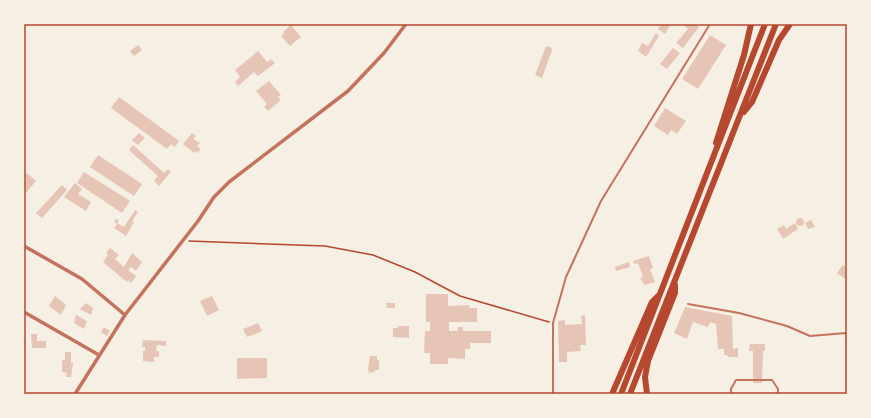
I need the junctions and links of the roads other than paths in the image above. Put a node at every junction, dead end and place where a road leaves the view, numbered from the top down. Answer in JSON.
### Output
{"nodes":[{"id":1,"x":406,"y":24,"type":"edge"},
{"id":2,"x":710,"y":24,"type":"edge"},
{"id":3,"x":751,"y":24,"type":"edge"},
{"id":4,"x":765,"y":24,"type":"edge"},
{"id":5,"x":776,"y":24,"type":"edge"},
{"id":6,"x":790,"y":24,"type":"edge"},
{"id":7,"x":740,"y":116,"type":"junction"},
{"id":8,"x":713,"y":161,"type":"junction"},
{"id":9,"x":24,"y":246,"type":"edge"},
{"id":10,"x":676,"y":280,"type":"junction"},
{"id":11,"x":688,"y":304,"type":"dead end"},
{"id":12,"x":24,"y":312,"type":"edge"},
{"id":13,"x":125,"y":315,"type":"junction"},
{"id":14,"x":846,"y":333,"type":"edge"},
{"id":15,"x":847,"y":343,"type":"edge"},
{"id":16,"x":99,"y":355,"type":"junction"},
{"id":17,"x":624,"y":378,"type":"junction"},
{"id":18,"x":75,"y":394,"type":"edge"},
{"id":19,"x":553,"y":394,"type":"edge"},
{"id":20,"x":612,"y":394,"type":"edge"},
{"id":21,"x":621,"y":394,"type":"edge"},
{"id":22,"x":630,"y":394,"type":"edge"},
{"id":23,"x":647,"y":394,"type":"edge"},
{"id":24,"x":731,"y":394,"type":"edge"},
{"id":25,"x":778,"y":394,"type":"edge"}],
"edges":[{"from":1,"to":13,"type":"street"},
{"from":2,"to":19,"type":"lane"},
{"from":3,"to":8,"type":"highway"},
{"from":4,"to":8,"type":"highway"},
{"from":5,"to":7,"type":"highway"},
{"from":6,"to":7,"type":"highway"},
{"from":7,"to":10,"type":"highway"},
{"from":8,"to":17,"type":"highway"},
{"from":9,"to":13,"type":"street"},
{"from":10,"to":22,"type":"highway"},
{"from":10,"to":23,"type":"highway"},
{"from":11,"to":14,"type":"lane"},
{"from":12,"to":16,"type":"street"},
{"from":13,"to":16,"type":"street"},
{"from":14,"to":15,"type":"lane"},
{"from":16,"to":18,"type":"street"},
{"from":17,"to":20,"type":"highway"},
{"from":17,"to":21,"type":"highway"},
{"from":24,"to":25,"type":"lane"}]}
